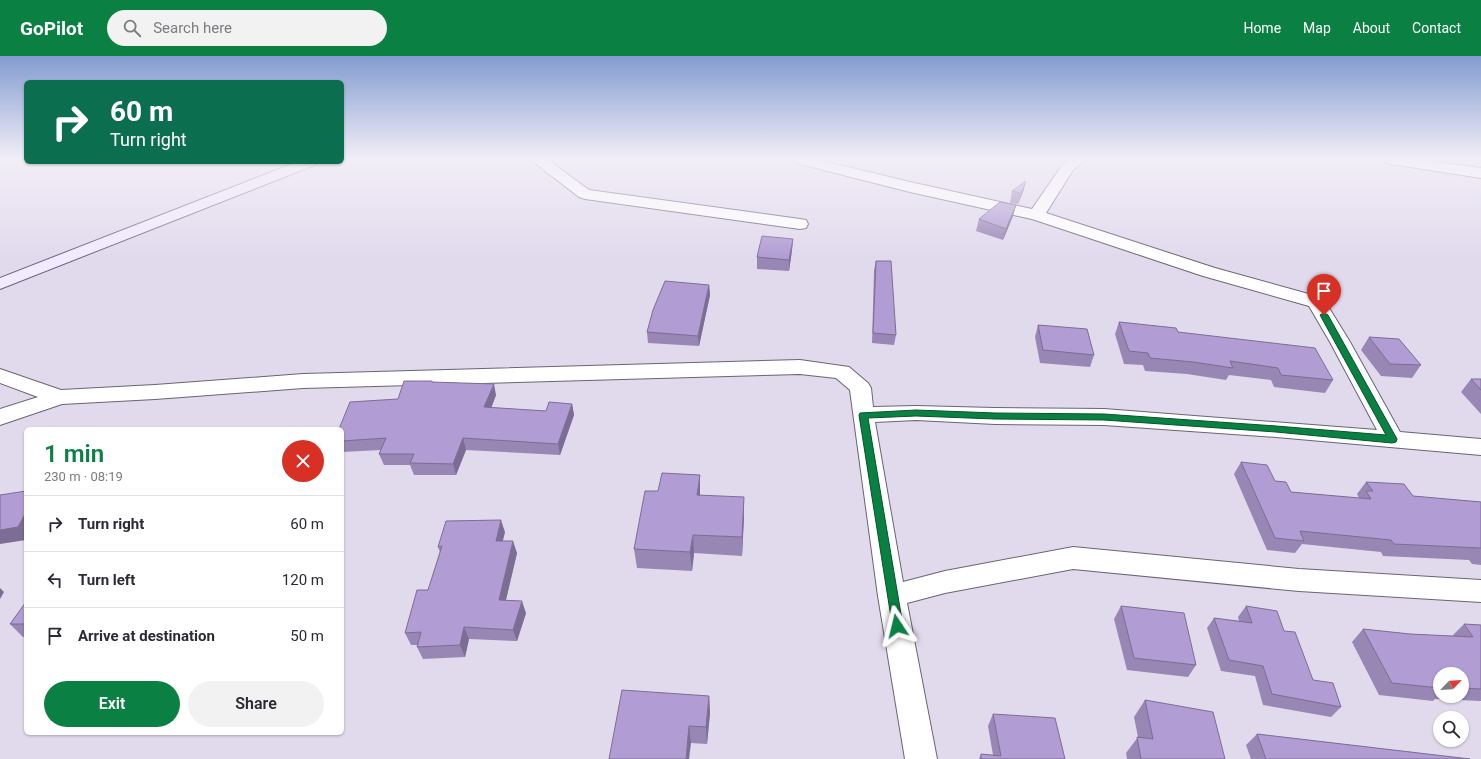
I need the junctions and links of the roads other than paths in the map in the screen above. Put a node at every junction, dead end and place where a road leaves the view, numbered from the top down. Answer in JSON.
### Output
{"nodes":[{"id":1,"x":232,"y":193,"type":"edge"},
{"id":2,"x":583,"y":193,"type":"edge"},
{"id":3,"x":936,"y":193,"type":"edge"},
{"id":4,"x":1051,"y":193,"type":"edge"},
{"id":5,"x":1036,"y":215,"type":"junction"},
{"id":6,"x":800,"y":224,"type":"dead end"},
{"id":7,"x":0,"y":284,"type":"edge"},
{"id":8,"x":0,"y":376,"type":"edge"},
{"id":9,"x":60,"y":397,"type":"junction"},
{"id":10,"x":863,"y":415,"type":"junction"},
{"id":11,"x":0,"y":417,"type":"edge"},
{"id":12,"x":1392,"y":439,"type":"junction"},
{"id":13,"x":1481,"y":447,"type":"edge"},
{"id":14,"x":1481,"y":591,"type":"edge"},
{"id":15,"x":892,"y":596,"type":"junction"},
{"id":16,"x":921,"y":759,"type":"edge"}],
"edges":[{"from":1,"to":7,"type":"main road"},
{"from":2,"to":6,"type":"street"},
{"from":3,"to":5,"type":"street"},
{"from":4,"to":5,"type":"street"},
{"from":5,"to":12,"type":"street"},
{"from":8,"to":9,"type":"street"},
{"from":9,"to":10,"type":"street"},
{"from":9,"to":11,"type":"street"},
{"from":10,"to":12,"type":"street"},
{"from":10,"to":15,"type":"street"},
{"from":12,"to":13,"type":"street"},
{"from":14,"to":15,"type":"street"},
{"from":15,"to":16,"type":"street"}]}
